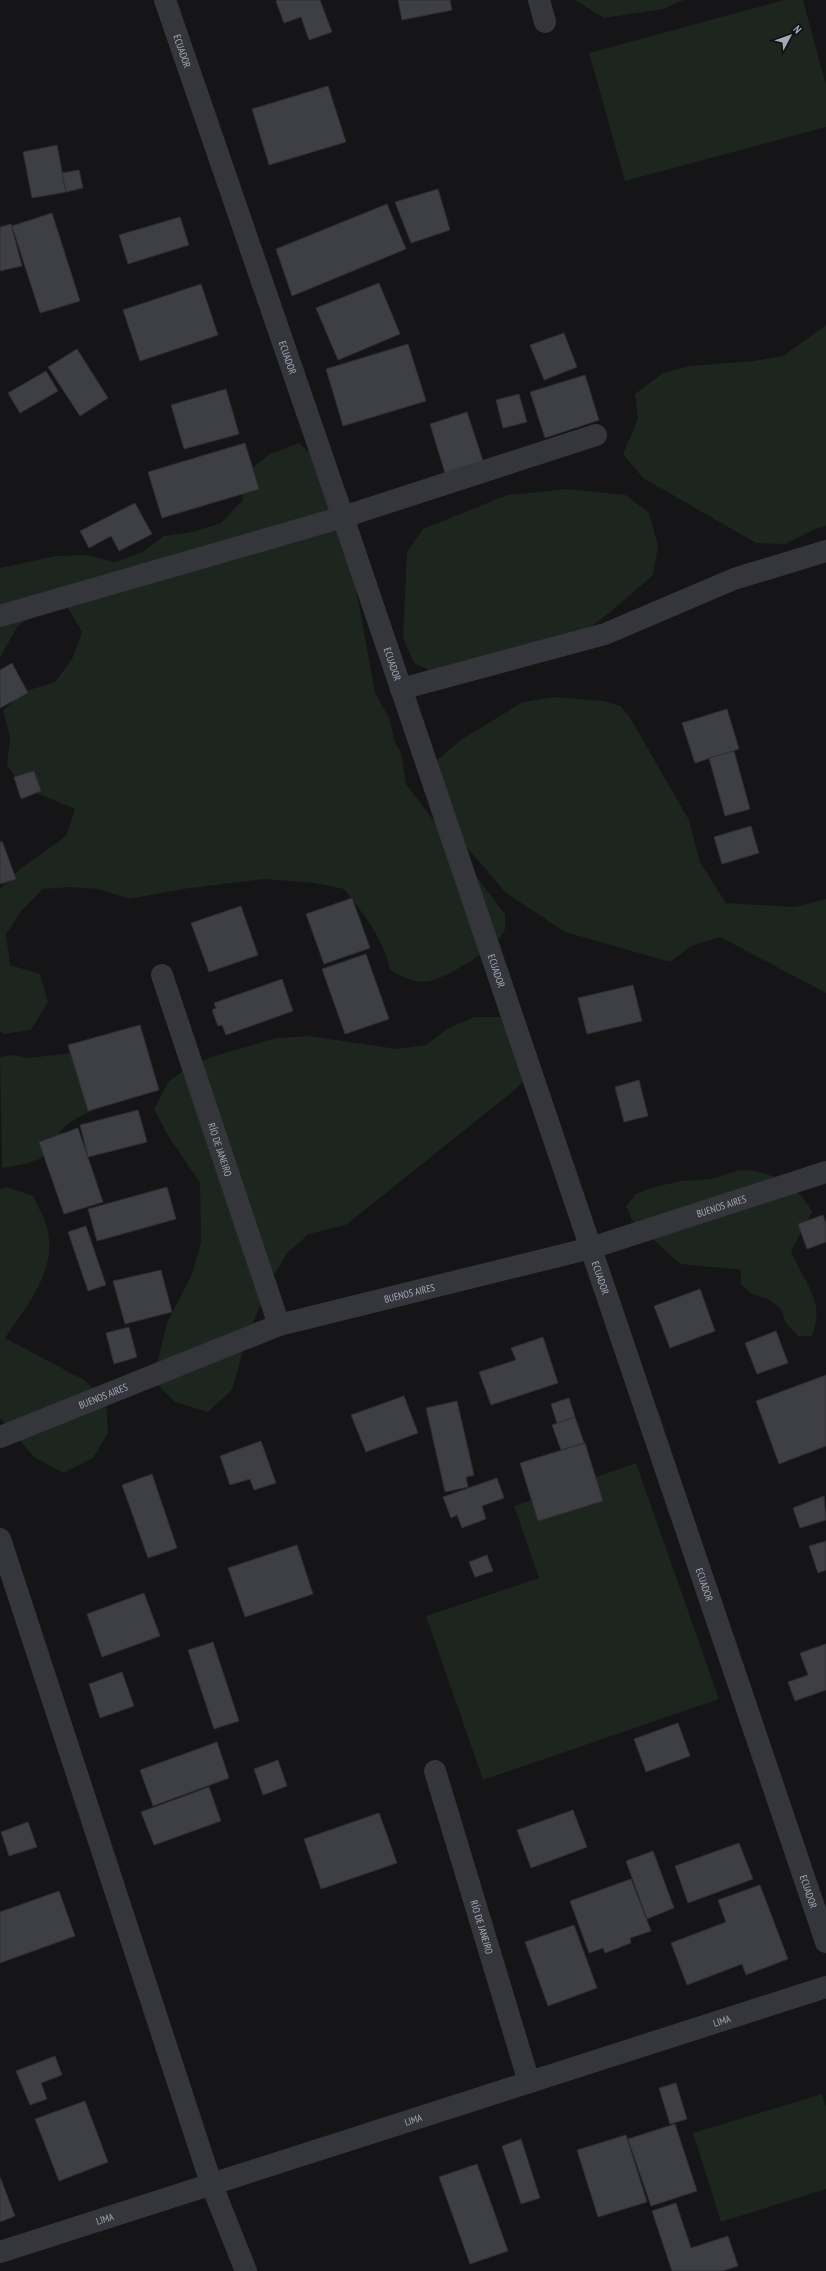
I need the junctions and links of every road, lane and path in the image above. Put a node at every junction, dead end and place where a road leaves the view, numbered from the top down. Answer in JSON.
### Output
{"nodes":[{"id":1,"x":165,"y":0,"type":"edge"},
{"id":2,"x":539,"y":0,"type":"edge"},
{"id":3,"x":545,"y":22,"type":"dead end"},
{"id":4,"x":596,"y":435,"type":"dead end"},
{"id":5,"x":343,"y":517,"type":"junction"},
{"id":6,"x":826,"y":551,"type":"edge"},
{"id":7,"x":0,"y":616,"type":"edge"},
{"id":8,"x":401,"y":689,"type":"junction"},
{"id":9,"x":162,"y":975,"type":"dead end"},
{"id":10,"x":826,"y":1172,"type":"edge"},
{"id":11,"x":591,"y":1248,"type":"junction"},
{"id":12,"x":278,"y":1325,"type":"junction"},
{"id":13,"x":0,"y":1437,"type":"edge"},
{"id":14,"x":0,"y":1539,"type":"edge"},
{"id":15,"x":435,"y":1771,"type":"dead end"},
{"id":16,"x":826,"y":1942,"type":"edge"},
{"id":17,"x":826,"y":1987,"type":"edge"},
{"id":18,"x":529,"y":2082,"type":"junction"},
{"id":19,"x":211,"y":2183,"type":"junction"},
{"id":20,"x":0,"y":2252,"type":"edge"},
{"id":21,"x":246,"y":2271,"type":"edge"}],
"edges":[{"from":1,"to":5,"type":"street","name":"ECUADOR"},
{"from":2,"to":3,"type":"street"},
{"from":4,"to":5,"type":"street"},
{"from":5,"to":7,"type":"street"},
{"from":5,"to":8,"type":"street","name":"ECUADOR"},
{"from":6,"to":8,"type":"street"},
{"from":8,"to":11,"type":"street","name":"ECUADOR"},
{"from":9,"to":12,"type":"street","name":"RÍO DE JANEIRO"},
{"from":10,"to":11,"type":"street","name":"BUENOS AIRES"},
{"from":11,"to":12,"type":"street","name":"BUENOS AIRES"},
{"from":11,"to":16,"type":"street","name":"ECUADOR"},
{"from":12,"to":13,"type":"street","name":"BUENOS AIRES"},
{"from":14,"to":19,"type":"street"},
{"from":15,"to":18,"type":"street","name":"RÍO DE JANEIRO"},
{"from":17,"to":18,"type":"street","name":"LIMA"},
{"from":18,"to":19,"type":"street","name":"LIMA"},
{"from":19,"to":20,"type":"street","name":"LIMA"},
{"from":19,"to":21,"type":"street"}]}
